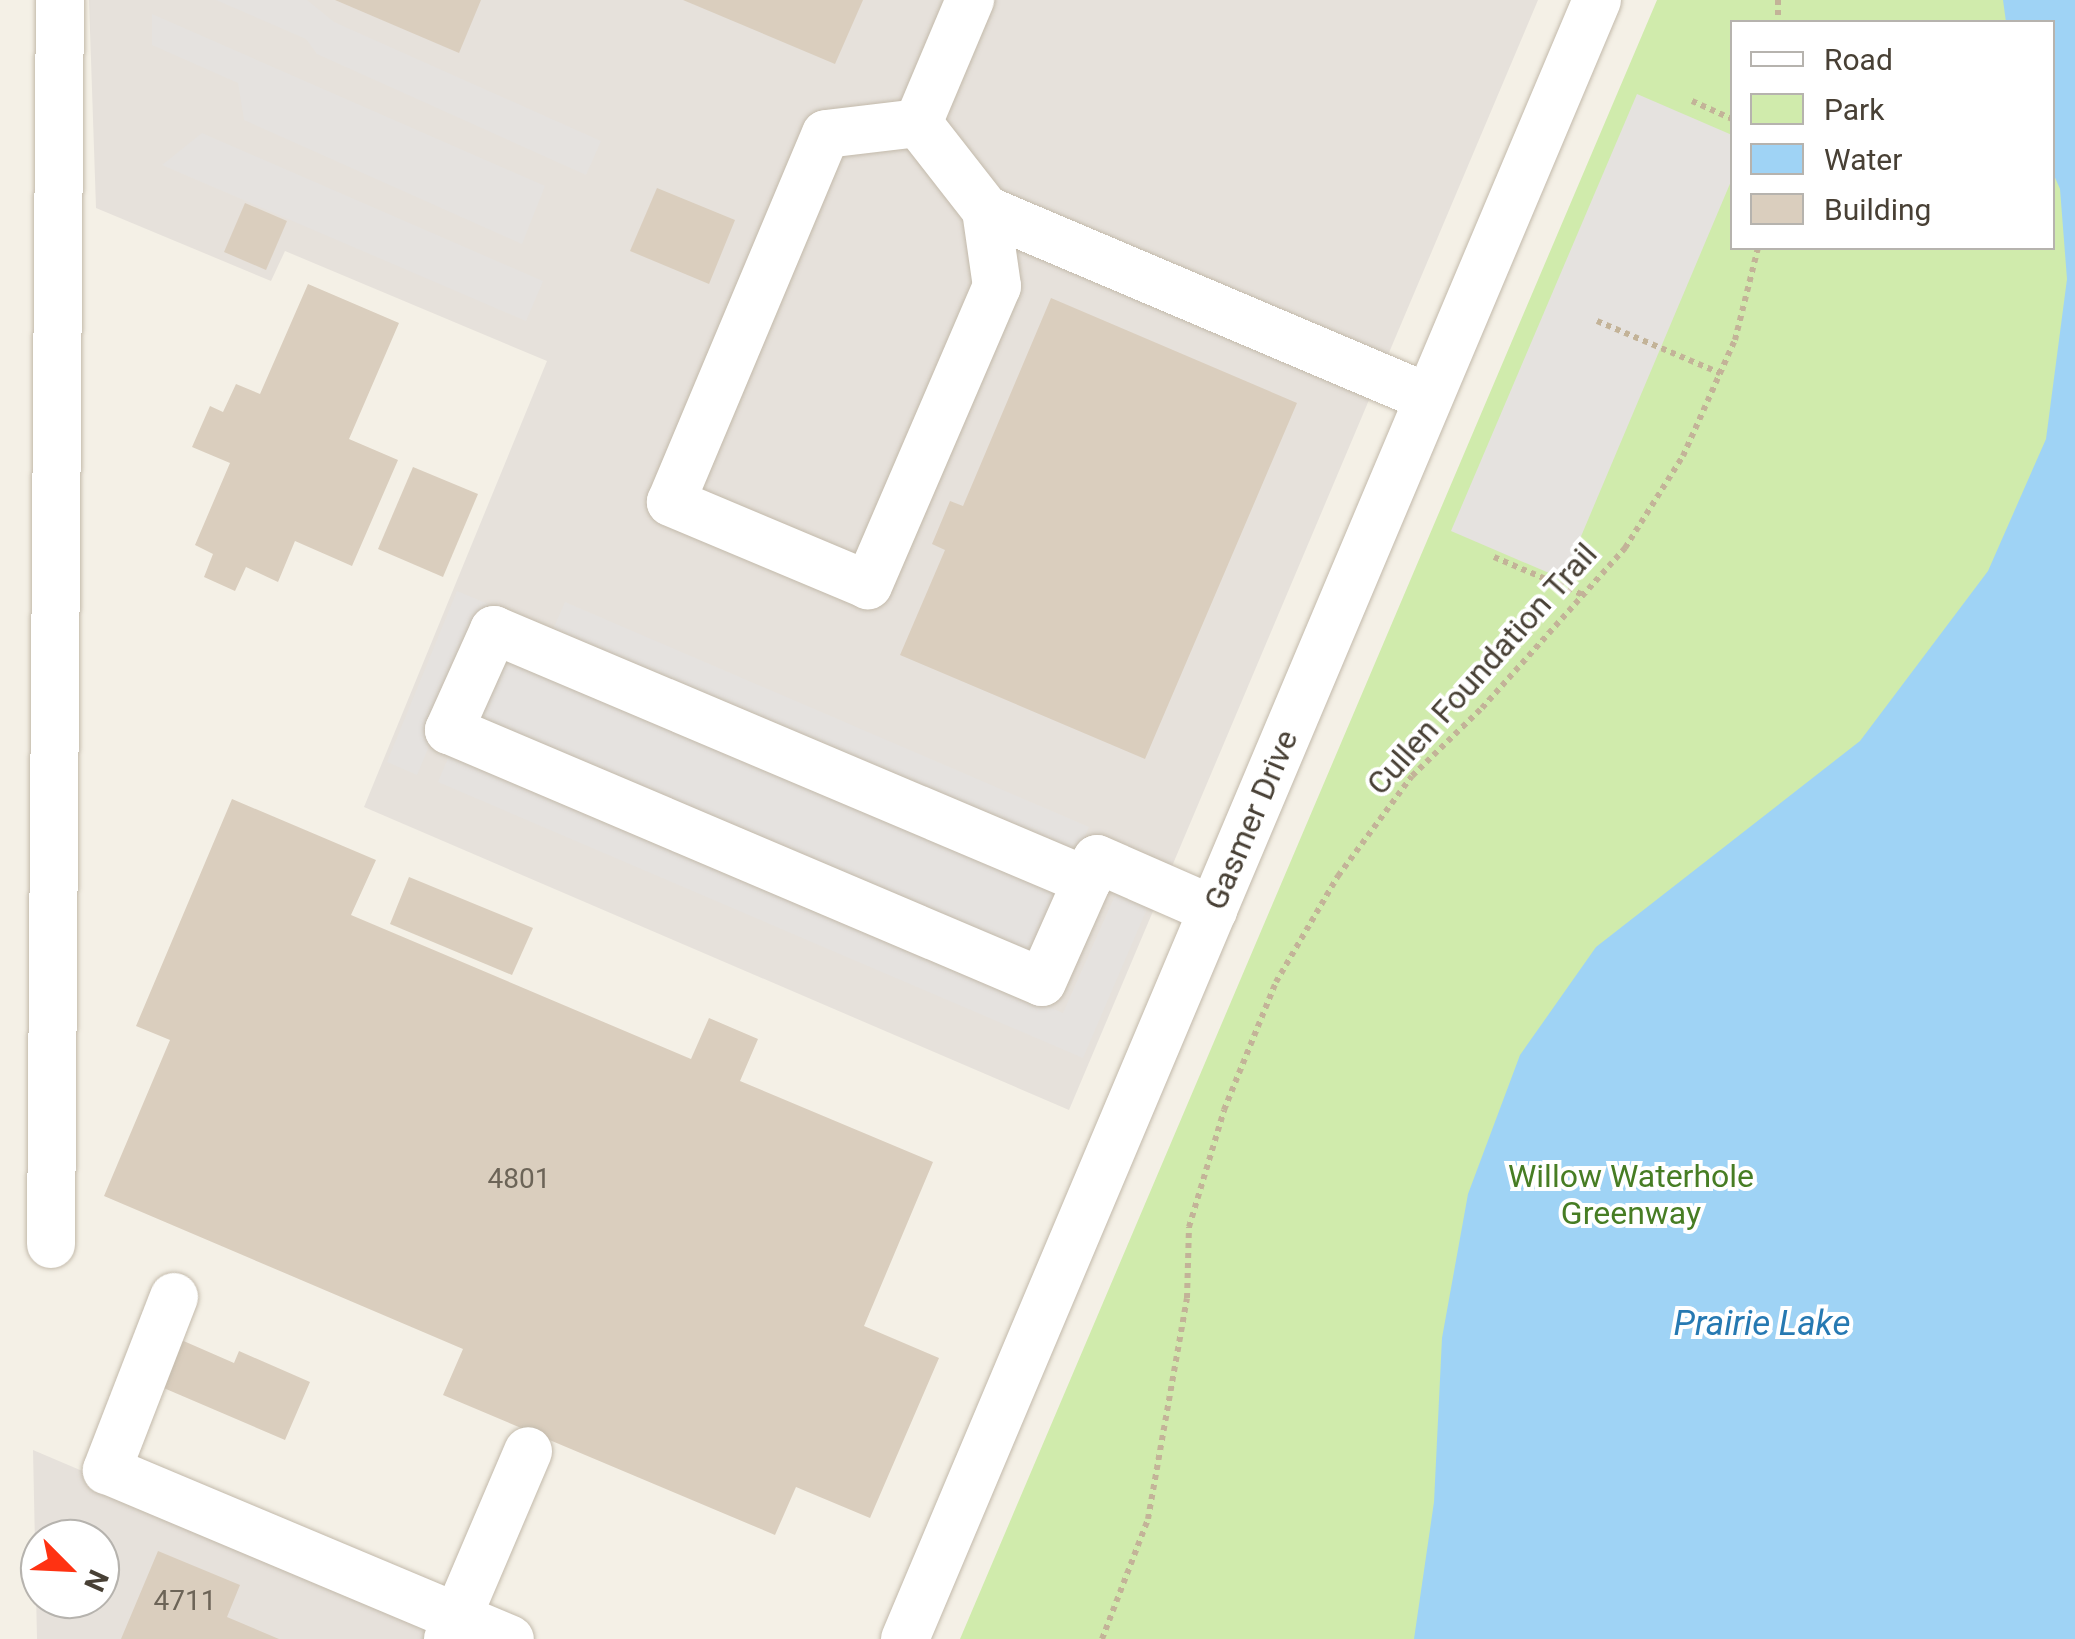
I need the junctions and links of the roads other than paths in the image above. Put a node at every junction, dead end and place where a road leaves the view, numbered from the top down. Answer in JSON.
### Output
{"nodes":[{"id":1,"x":60,"y":0,"type":"edge"},
{"id":2,"x":1597,"y":0,"type":"edge"},
{"id":3,"x":968,"y":1,"type":"edge"},
{"id":4,"x":918,"y":123,"type":"junction"},
{"id":5,"x":986,"y":210,"type":"junction"},
{"id":6,"x":1428,"y":398,"type":"junction"},
{"id":7,"x":1088,"y":880,"type":"junction"},
{"id":8,"x":1213,"y":910,"type":"junction"},
{"id":9,"x":51,"y":1244,"type":"dead end"},
{"id":10,"x":174,"y":1297,"type":"dead end"},
{"id":11,"x":528,"y":1451,"type":"dead end"},
{"id":12,"x":453,"y":1628,"type":"edge"},
{"id":13,"x":510,"y":1639,"type":"edge"},
{"id":14,"x":905,"y":1639,"type":"edge"}],
"edges":[{"from":1,"to":9,"type":"street"},
{"from":2,"to":6,"type":"street","name":"Gasmer Drive"},
{"from":3,"to":4,"type":"street"},
{"from":4,"to":5,"type":"street"},
{"from":4,"to":5,"type":"street"},
{"from":5,"to":6,"type":"street"},
{"from":6,"to":8,"type":"street","name":"Gasmer Drive"},
{"from":7,"to":7,"type":"street"},
{"from":7,"to":8,"type":"street"},
{"from":8,"to":14,"type":"street","name":"Gasmer Drive"},
{"from":10,"to":12,"type":"street"},
{"from":11,"to":12,"type":"street"},
{"from":12,"to":13,"type":"street"}]}
